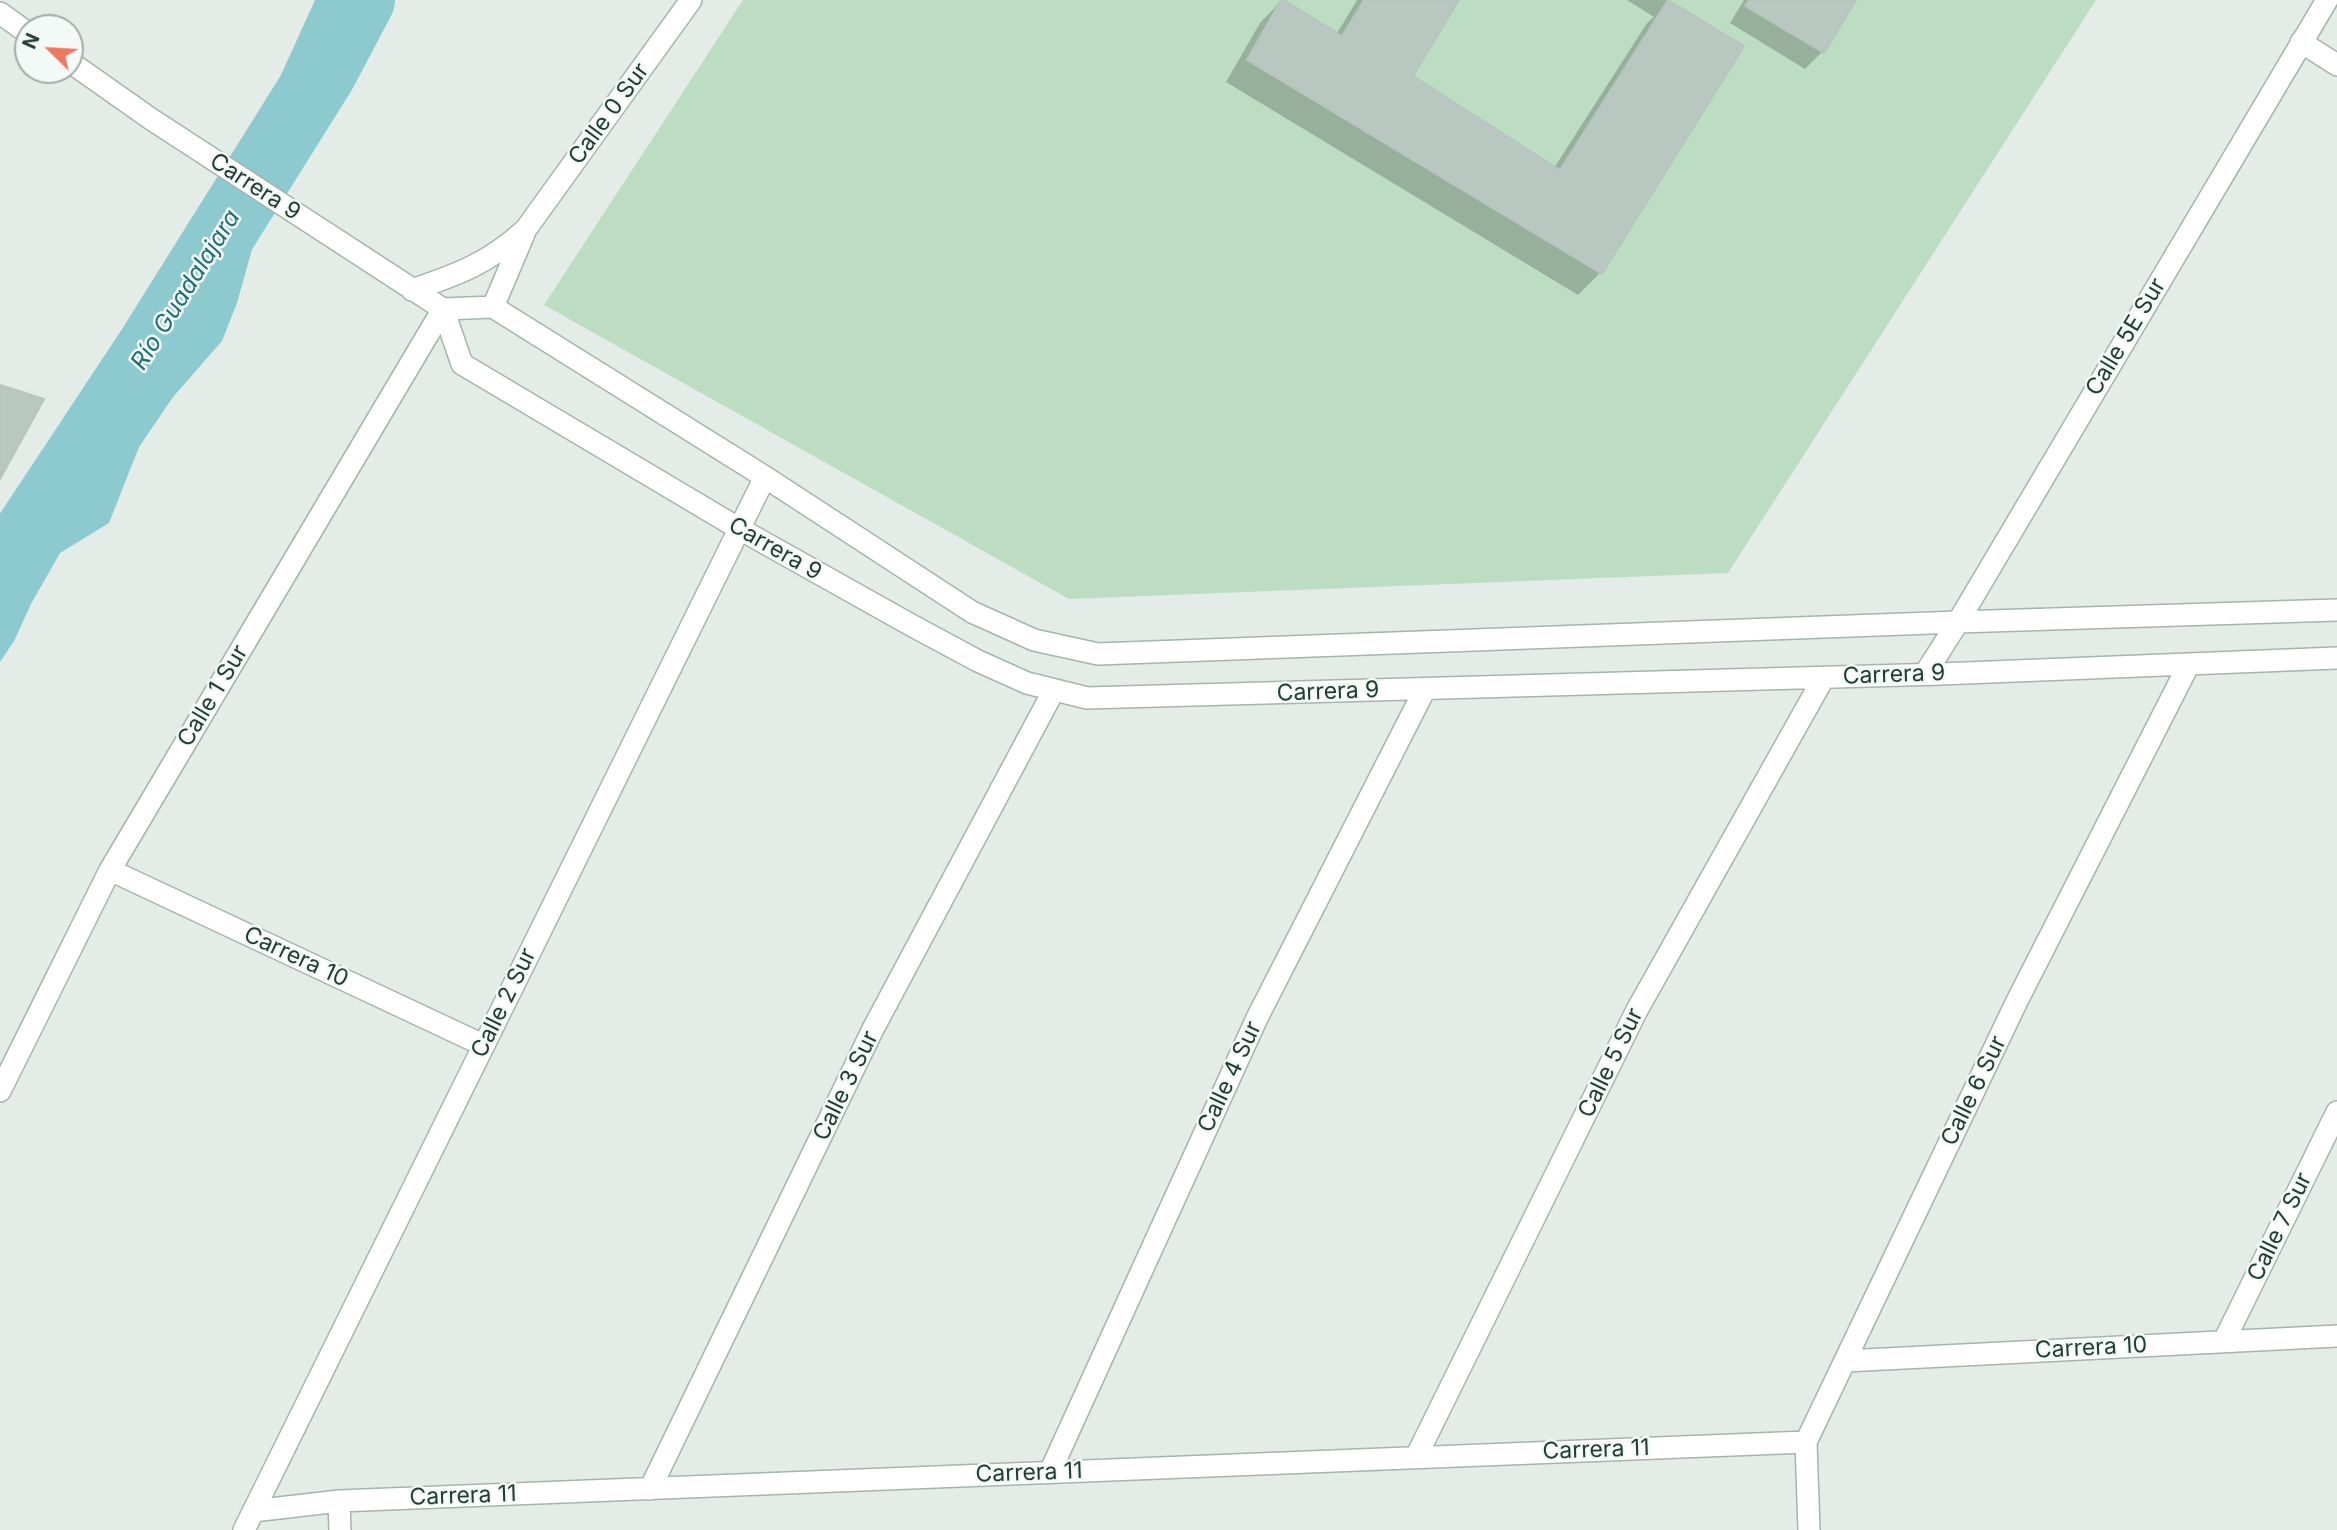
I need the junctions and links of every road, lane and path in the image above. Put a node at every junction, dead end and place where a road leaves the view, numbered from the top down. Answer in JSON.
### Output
{"nodes":[{"id":1,"x":691,"y":0,"type":"edge"},
{"id":2,"x":2327,"y":0,"type":"edge"},
{"id":3,"x":2301,"y":42,"type":"junction"},
{"id":4,"x":2337,"y":65,"type":"edge"},
{"id":5,"x":84,"y":72,"type":"edge"},
{"id":6,"x":526,"y":229,"type":"junction"},
{"id":7,"x":412,"y":290,"type":"junction"},
{"id":8,"x":493,"y":307,"type":"junction"},
{"id":9,"x":443,"y":309,"type":"junction"},
{"id":10,"x":765,"y":477,"type":"junction"},
{"id":11,"x":738,"y":528,"type":"junction"},
{"id":12,"x":2337,"y":610,"type":"edge"},
{"id":13,"x":1958,"y":622,"type":"junction"},
{"id":14,"x":2337,"y":658,"type":"edge"},
{"id":15,"x":2189,"y":664,"type":"junction"},
{"id":16,"x":1925,"y":674,"type":"junction"},
{"id":17,"x":1824,"y":677,"type":"junction"},
{"id":18,"x":1425,"y":689,"type":"junction"},
{"id":19,"x":1054,"y":690,"type":"junction"},
{"id":20,"x":110,"y":870,"type":"junction"},
{"id":21,"x":483,"y":1045,"type":"junction"},
{"id":22,"x":0,"y":1091,"type":"edge"},
{"id":23,"x":2337,"y":1112,"type":"edge"},
{"id":24,"x":2337,"y":1336,"type":"edge"},
{"id":25,"x":2224,"y":1342,"type":"junction"},
{"id":26,"x":1845,"y":1360,"type":"junction"},
{"id":27,"x":1805,"y":1442,"type":"junction"},
{"id":28,"x":1416,"y":1458,"type":"junction"},
{"id":29,"x":1050,"y":1472,"type":"junction"},
{"id":30,"x":650,"y":1489,"type":"junction"},
{"id":31,"x":339,"y":1501,"type":"junction"},
{"id":32,"x":249,"y":1521,"type":"edge"},
{"id":33,"x":340,"y":1530,"type":"edge"},
{"id":34,"x":1809,"y":1530,"type":"edge"}],
"edges":[{"from":1,"to":6,"type":"street","name":"Calle 0 Sur"},
{"from":2,"to":3,"type":"street","name":"Calle 5E Sur"},
{"from":3,"to":4,"type":"street"},
{"from":3,"to":13,"type":"street","name":"Calle 5E Sur"},
{"from":5,"to":7,"type":"street","name":"Carrera 9"},
{"from":6,"to":7,"type":"street"},
{"from":6,"to":8,"type":"street"},
{"from":7,"to":9,"type":"street","name":"Carrera 9"},
{"from":8,"to":9,"type":"street"},
{"from":8,"to":10,"type":"street","name":"Carrera 9"},
{"from":9,"to":11,"type":"street","name":"Carrera 9"},
{"from":9,"to":20,"type":"street","name":"Calle 1 Sur"},
{"from":10,"to":11,"type":"street","name":"Calle 2 Sur"},
{"from":10,"to":13,"type":"street","name":"Carrera 9"},
{"from":11,"to":19,"type":"street","name":"Carrera 9"},
{"from":11,"to":21,"type":"street","name":"Calle 2 Sur"},
{"from":12,"to":13,"type":"street","name":"Carrera 9"},
{"from":13,"to":16,"type":"street","name":"Calle 5E Sur"},
{"from":14,"to":15,"type":"street","name":"Carrera 9"},
{"from":15,"to":16,"type":"street","name":"Carrera 9"},
{"from":15,"to":26,"type":"street","name":"Calle 6 Sur"},
{"from":16,"to":17,"type":"street","name":"Carrera 9"},
{"from":17,"to":18,"type":"street","name":"Carrera 9"},
{"from":17,"to":28,"type":"street","name":"Calle 5 Sur"},
{"from":18,"to":19,"type":"street","name":"Carrera 9"},
{"from":18,"to":29,"type":"street","name":"Calle 4 Sur"},
{"from":19,"to":30,"type":"street","name":"Calle 3 Sur"},
{"from":20,"to":21,"type":"street","name":"Carrera 10"},
{"from":20,"to":22,"type":"street","name":"Calle 1 Sur"},
{"from":21,"to":32,"type":"street","name":"Calle 2 Sur"},
{"from":23,"to":25,"type":"street","name":"Calle 7 Sur"},
{"from":24,"to":25,"type":"street","name":"Carrera 10"},
{"from":25,"to":26,"type":"street","name":"Carrera 10"},
{"from":26,"to":27,"type":"street","name":"Calle 6 Sur"},
{"from":27,"to":28,"type":"street","name":"Carrera 11"},
{"from":27,"to":34,"type":"street","name":"Calle 6 Sur"},
{"from":28,"to":29,"type":"street","name":"Carrera 11"},
{"from":29,"to":30,"type":"street","name":"Carrera 11"},
{"from":30,"to":31,"type":"street","name":"Carrera 11"},
{"from":31,"to":32,"type":"street","name":"Carrera 11"},
{"from":31,"to":33,"type":"street"}]}
